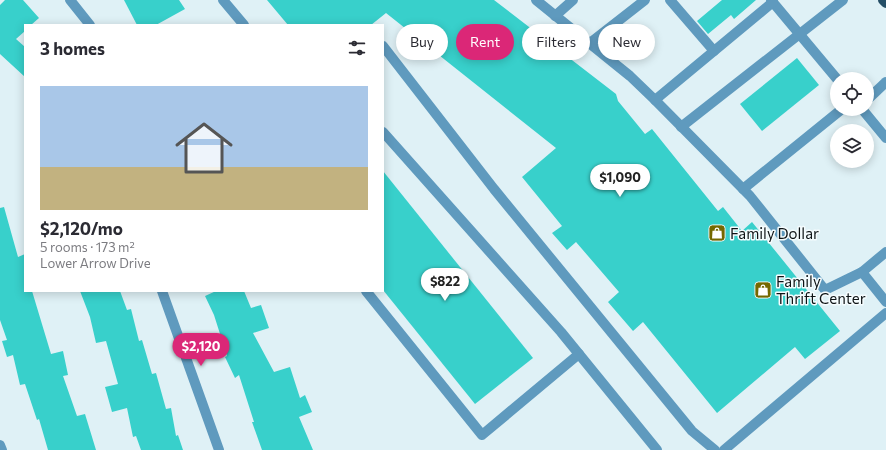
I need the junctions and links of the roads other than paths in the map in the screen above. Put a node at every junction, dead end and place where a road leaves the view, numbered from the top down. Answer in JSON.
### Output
{"nodes":[{"id":1,"x":70,"y":0,"type":"edge"},
{"id":2,"x":223,"y":0,"type":"edge"},
{"id":3,"x":536,"y":0,"type":"edge"},
{"id":4,"x":574,"y":0,"type":"edge"},
{"id":5,"x":645,"y":0,"type":"edge"},
{"id":6,"x":670,"y":0,"type":"edge"},
{"id":7,"x":843,"y":0,"type":"edge"},
{"id":8,"x":883,"y":0,"type":"edge"},
{"id":9,"x":772,"y":1,"type":"edge"},
{"id":10,"x":886,"y":3,"type":"edge"},
{"id":11,"x":555,"y":16,"type":"junction"},
{"id":12,"x":89,"y":24,"type":"edge"},
{"id":13,"x":243,"y":24,"type":"edge"},
{"id":14,"x":565,"y":24,"type":"edge"},
{"id":15,"x":800,"y":34,"type":"junction"},
{"id":16,"x":590,"y":44,"type":"joint"},
{"id":17,"x":384,"y":47,"type":"edge"},
{"id":18,"x":714,"y":51,"type":"junction"},
{"id":19,"x":831,"y":72,"type":"edge"},
{"id":20,"x":886,"y":82,"type":"edge"},
{"id":21,"x":874,"y":93,"type":"edge"},
{"id":22,"x":655,"y":100,"type":"junction"},
{"id":23,"x":833,"y":116,"type":"edge"},
{"id":24,"x":868,"y":116,"type":"edge"},
{"id":25,"x":681,"y":127,"type":"junction"},
{"id":26,"x":384,"y":133,"type":"edge"},
{"id":27,"x":886,"y":138,"type":"edge"},
{"id":28,"x":743,"y":189,"type":"junction"},
{"id":29,"x":886,"y":252,"type":"edge"},
{"id":30,"x":862,"y":272,"type":"junction"},
{"id":31,"x":162,"y":292,"type":"edge"},
{"id":32,"x":367,"y":292,"type":"edge"},
{"id":33,"x":886,"y":302,"type":"edge"},
{"id":34,"x":886,"y":313,"type":"edge"},
{"id":35,"x":579,"y":354,"type":"junction"},
{"id":36,"x":0,"y":445,"type":"edge"},
{"id":37,"x":2,"y":450,"type":"edge"},
{"id":38,"x":219,"y":450,"type":"edge"},
{"id":39,"x":657,"y":450,"type":"edge"},
{"id":40,"x":715,"y":450,"type":"edge"},
{"id":41,"x":724,"y":450,"type":"edge"}],
"edges":[{"from":1,"to":12,"type":"street"},
{"from":2,"to":13,"type":"street"},
{"from":3,"to":11,"type":"street"},
{"from":4,"to":11,"type":"street"},
{"from":5,"to":16,"type":"street"},
{"from":6,"to":18,"type":"street"},
{"from":7,"to":15,"type":"street"},
{"from":8,"to":10,"type":"main road"},
{"from":9,"to":15,"type":"street"},
{"from":9,"to":18,"type":"street"},
{"from":11,"to":14,"type":"street"},
{"from":15,"to":19,"type":"street"},
{"from":15,"to":25,"type":"street"},
{"from":16,"to":22,"type":"street"},
{"from":17,"to":40,"type":"street"},
{"from":18,"to":22,"type":"street"},
{"from":20,"to":21,"type":"street"},
{"from":22,"to":25,"type":"street"},
{"from":23,"to":28,"type":"street"},
{"from":24,"to":27,"type":"street"},
{"from":25,"to":28,"type":"street"},
{"from":26,"to":35,"type":"street"},
{"from":28,"to":30,"type":"street"},
{"from":29,"to":30,"type":"street"},
{"from":30,"to":33,"type":"street"},
{"from":31,"to":38,"type":"street"},
{"from":32,"to":35,"type":"street"},
{"from":34,"to":41,"type":"street"},
{"from":35,"to":39,"type":"street"},
{"from":36,"to":37,"type":"street"}]}
